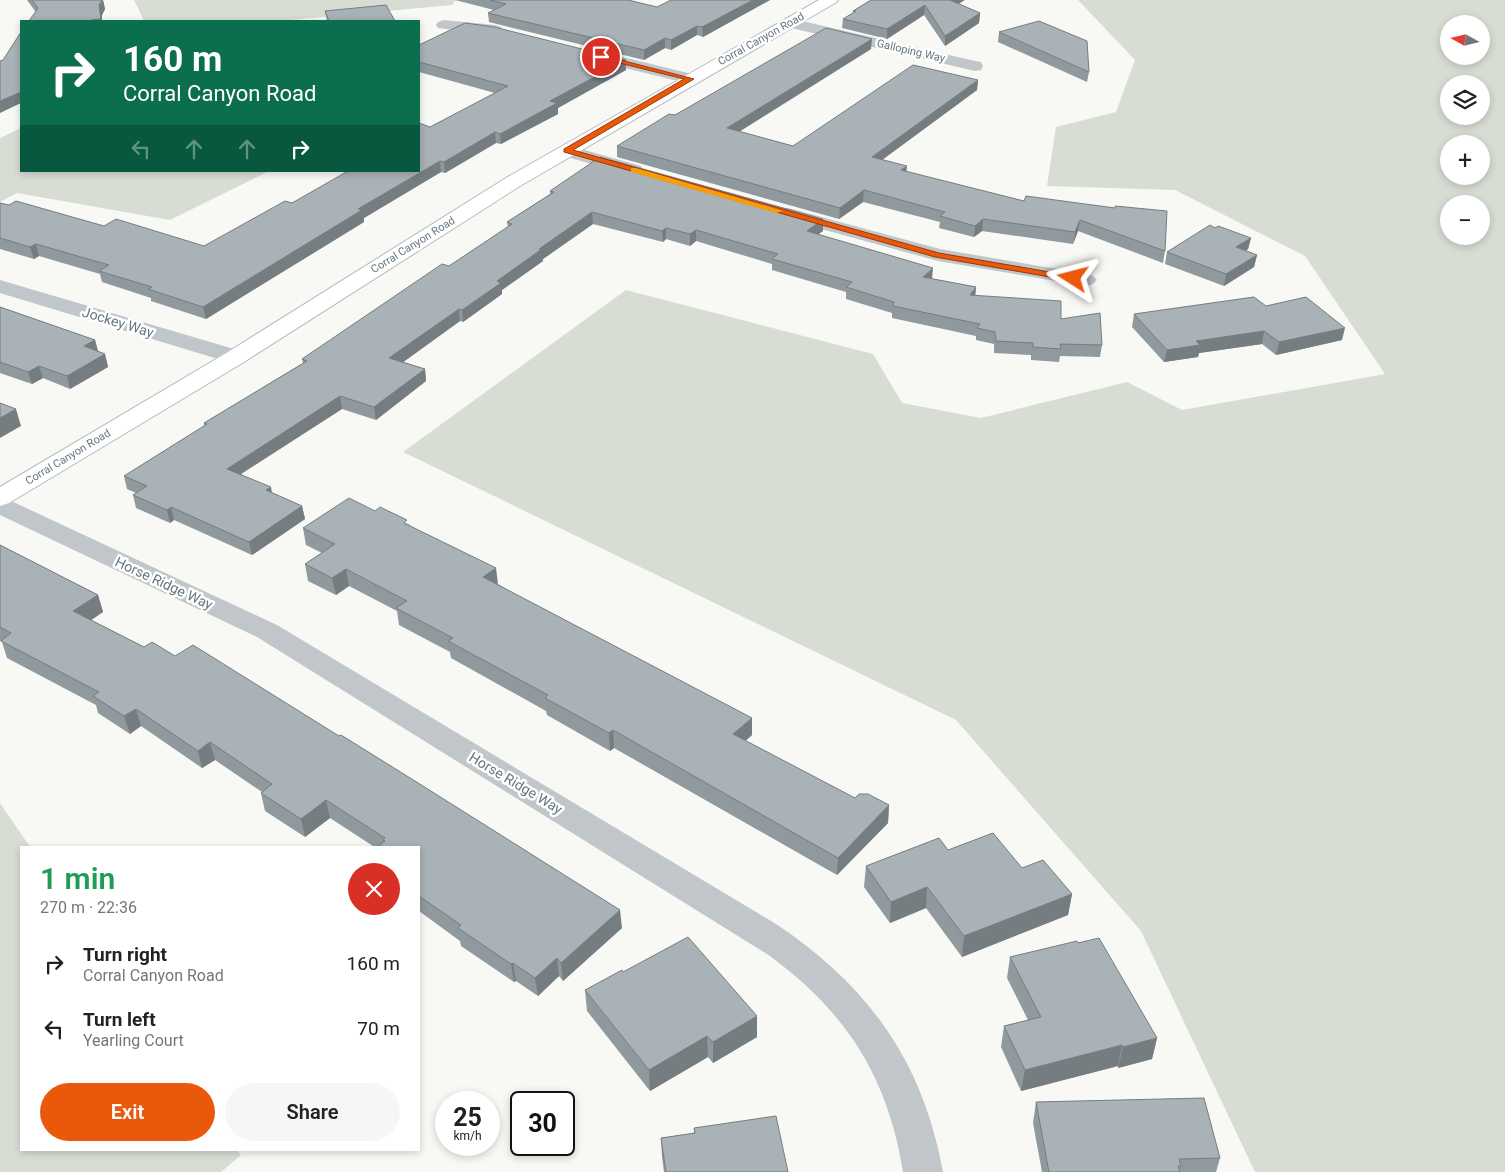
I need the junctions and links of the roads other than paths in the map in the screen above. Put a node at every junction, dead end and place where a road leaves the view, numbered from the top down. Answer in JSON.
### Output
{"nodes":[{"id":1,"x":830,"y":0,"type":"edge"},
{"id":2,"x":789,"y":23,"type":"junction"},
{"id":3,"x":444,"y":25,"type":"dead end"},
{"id":4,"x":514,"y":35,"type":"edge"},
{"id":5,"x":578,"y":51,"type":"edge"},
{"id":6,"x":975,"y":66,"type":"dead end"},
{"id":7,"x":690,"y":79,"type":"junction"},
{"id":8,"x":567,"y":151,"type":"junction"},
{"id":9,"x":650,"y":175,"type":"edge"},
{"id":10,"x":770,"y":209,"type":"edge"},
{"id":11,"x":1086,"y":280,"type":"dead end"},
{"id":12,"x":0,"y":286,"type":"edge"},
{"id":13,"x":236,"y":358,"type":"junction"},
{"id":14,"x":0,"y":498,"type":"edge"},
{"id":15,"x":0,"y":506,"type":"edge"},
{"id":16,"x":924,"y":1172,"type":"edge"}],
"edges":[{"from":1,"to":2,"type":"main road","name":"Corral Canyon Road"},
{"from":2,"to":6,"type":"street","name":"Galloping Way"},
{"from":2,"to":7,"type":"main road","name":"Corral Canyon Road"},
{"from":3,"to":4,"type":"street"},
{"from":5,"to":7,"type":"street"},
{"from":7,"to":8,"type":"main road","name":"Corral Canyon Road"},
{"from":8,"to":9,"type":"street"},
{"from":8,"to":13,"type":"main road","name":"Corral Canyon Road"},
{"from":10,"to":11,"type":"street"},
{"from":12,"to":13,"type":"street","name":"Jockey Way"},
{"from":13,"to":14,"type":"main road","name":"Corral Canyon Road"},
{"from":15,"to":16,"type":"street","name":"Horse Ridge Way"}]}
